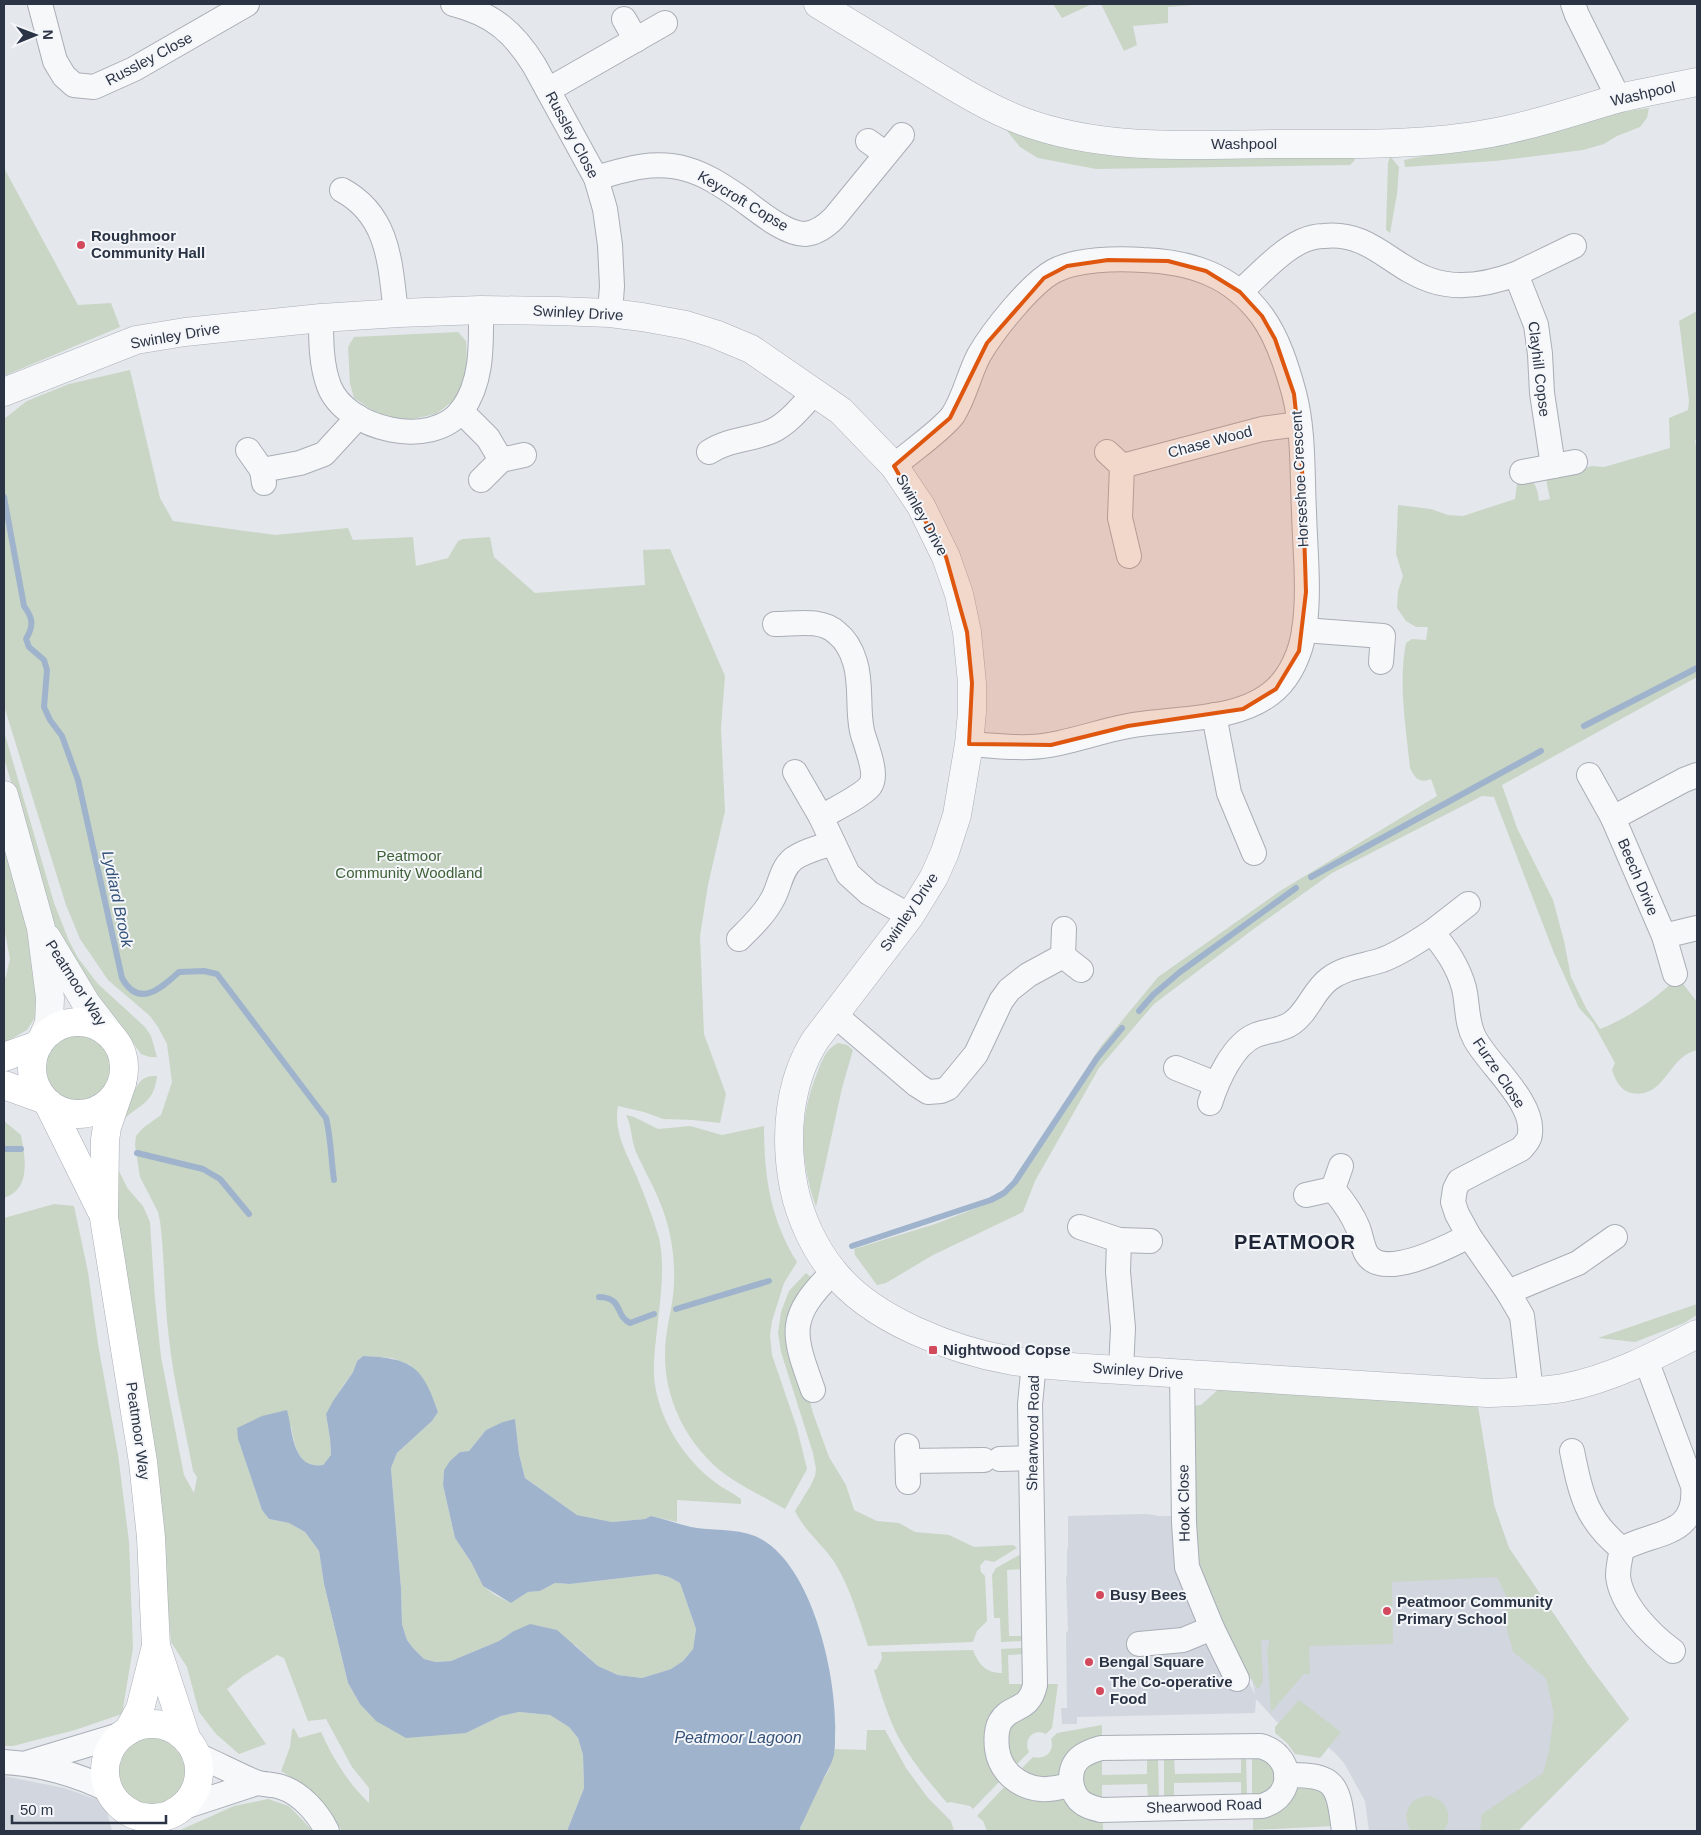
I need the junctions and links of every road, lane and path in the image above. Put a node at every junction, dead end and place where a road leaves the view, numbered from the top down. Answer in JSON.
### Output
{"nodes":[{"id":1,"x":40,"y":4,"type":"edge"},
{"id":2,"x":247,"y":4,"type":"edge"},
{"id":3,"x":453,"y":4,"type":"edge"},
{"id":4,"x":818,"y":4,"type":"edge"},
{"id":5,"x":1573,"y":4,"type":"edge"},
{"id":6,"x":624,"y":19,"type":"dead end"},
{"id":7,"x":665,"y":23,"type":"dead end"},
{"id":8,"x":636,"y":40,"type":"junction"},
{"id":9,"x":1697,"y":82,"type":"edge"},
{"id":10,"x":548,"y":90,"type":"junction"},
{"id":11,"x":1619,"y":99,"type":"junction"},
{"id":12,"x":902,"y":135,"type":"dead end"},
{"id":13,"x":596,"y":178,"type":"junction"},
{"id":14,"x":342,"y":190,"type":"dead end"},
{"id":15,"x":1574,"y":246,"type":"dead end"},
{"id":16,"x":1516,"y":274,"type":"junction"},
{"id":17,"x":1240,"y":292,"type":"junction"},
{"id":18,"x":481,"y":310,"type":"junction"},
{"id":19,"x":396,"y":313,"type":"junction"},
{"id":20,"x":610,"y":313,"type":"junction"},
{"id":21,"x":321,"y":318,"type":"junction"},
{"id":22,"x":4,"y":392,"type":"edge"},
{"id":23,"x":815,"y":392,"type":"junction"},
{"id":24,"x":461,"y":412,"type":"junction"},
{"id":25,"x":358,"y":417,"type":"junction"},
{"id":26,"x":1299,"y":424,"type":"junction"},
{"id":27,"x":248,"y":450,"type":"dead end"},
{"id":28,"x":709,"y":452,"type":"dead end"},
{"id":29,"x":524,"y":455,"type":"dead end"},
{"id":30,"x":501,"y":460,"type":"junction"},
{"id":31,"x":894,"y":466,"type":"junction"},
{"id":32,"x":1522,"y":472,"type":"dead end"},
{"id":33,"x":481,"y":480,"type":"dead end"},
{"id":34,"x":1129,"y":556,"type":"dead end"},
{"id":35,"x":775,"y":624,"type":"dead end"},
{"id":36,"x":1304,"y":630,"type":"junction"},
{"id":37,"x":1381,"y":662,"type":"dead end"},
{"id":38,"x":1214,"y":715,"type":"junction"},
{"id":39,"x":969,"y":744,"type":"junction"},
{"id":40,"x":795,"y":772,"type":"dead end"},
{"id":41,"x":1589,"y":775,"type":"dead end"},
{"id":42,"x":1697,"y":775,"type":"edge"},
{"id":43,"x":4,"y":796,"type":"edge"},
{"id":44,"x":821,"y":817,"type":"junction"},
{"id":45,"x":1613,"y":818,"type":"junction"},
{"id":46,"x":833,"y":843,"type":"junction"},
{"id":47,"x":1254,"y":853,"type":"dead end"},
{"id":48,"x":1468,"y":904,"type":"dead end"},
{"id":49,"x":910,"y":916,"type":"junction"},
{"id":50,"x":41,"y":928,"type":"junction"},
{"id":51,"x":1697,"y":928,"type":"edge"},
{"id":52,"x":1064,"y":929,"type":"dead end"},
{"id":53,"x":1432,"y":932,"type":"junction"},
{"id":54,"x":1664,"y":936,"type":"junction"},
{"id":55,"x":739,"y":939,"type":"dead end"},
{"id":56,"x":1676,"y":974,"type":"dead end"},
{"id":57,"x":835,"y":1015,"type":"junction"},
{"id":58,"x":112,"y":1038,"type":"junction"},
{"id":59,"x":40,"y":1041,"type":"junction"},
{"id":60,"x":4,"y":1057,"type":"edge"},
{"id":61,"x":1176,"y":1068,"type":"dead end"},
{"id":62,"x":122,"y":1083,"type":"junction"},
{"id":63,"x":4,"y":1085,"type":"edge"},
{"id":64,"x":45,"y":1101,"type":"junction"},
{"id":65,"x":1341,"y":1166,"type":"dead end"},
{"id":66,"x":1334,"y":1189,"type":"junction"},
{"id":67,"x":1306,"y":1194,"type":"dead end"},
{"id":68,"x":104,"y":1218,"type":"junction"},
{"id":69,"x":1080,"y":1226,"type":"dead end"},
{"id":70,"x":1469,"y":1236,"type":"junction"},
{"id":71,"x":1615,"y":1237,"type":"dead end"},
{"id":72,"x":1119,"y":1240,"type":"junction"},
{"id":73,"x":1150,"y":1241,"type":"dead end"},
{"id":74,"x":833,"y":1272,"type":"junction"},
{"id":75,"x":1508,"y":1292,"type":"junction"},
{"id":76,"x":1697,"y":1334,"type":"edge"},
{"id":77,"x":1646,"y":1360,"type":"junction"},
{"id":78,"x":1034,"y":1363,"type":"junction"},
{"id":79,"x":1121,"y":1370,"type":"junction"},
{"id":80,"x":1182,"y":1373,"type":"junction"},
{"id":81,"x":813,"y":1390,"type":"dead end"},
{"id":82,"x":1531,"y":1392,"type":"junction"},
{"id":83,"x":1572,"y":1451,"type":"dead end"},
{"id":84,"x":1031,"y":1458,"type":"junction"},
{"id":85,"x":908,"y":1463,"type":"dead end"},
{"id":86,"x":1622,"y":1549,"type":"junction"},
{"id":87,"x":1212,"y":1628,"type":"junction"},
{"id":88,"x":1139,"y":1644,"type":"dead end"},
{"id":89,"x":156,"y":1646,"type":"junction"},
{"id":90,"x":1673,"y":1651,"type":"dead end"},
{"id":91,"x":1237,"y":1679,"type":"dead end"},
{"id":92,"x":126,"y":1733,"type":"junction"},
{"id":93,"x":191,"y":1747,"type":"junction"},
{"id":94,"x":14,"y":1763,"type":"edge"},
{"id":95,"x":1286,"y":1775,"type":"junction"},
{"id":96,"x":258,"y":1783,"type":"junction"},
{"id":97,"x":1071,"y":1785,"type":"junction"},
{"id":98,"x":114,"y":1797,"type":"junction"},
{"id":99,"x":172,"y":1817,"type":"edge"},
{"id":100,"x":125,"y":1831,"type":"edge"},
{"id":101,"x":327,"y":1831,"type":"edge"},
{"id":102,"x":1344,"y":1831,"type":"edge"}],
"edges":[{"from":1,"to":2,"type":"street","name":"Russley Close"},
{"from":3,"to":10,"type":"street","name":"Russley Close"},
{"from":4,"to":11,"type":"street","name":"Washpool"},
{"from":5,"to":11,"type":"street"},
{"from":6,"to":8,"type":"street"},
{"from":7,"to":8,"type":"street"},
{"from":8,"to":10,"type":"street"},
{"from":9,"to":11,"type":"street","name":"Washpool"},
{"from":10,"to":13,"type":"street","name":"Russley Close"},
{"from":12,"to":13,"type":"street","name":"Keycroft Copse"},
{"from":13,"to":20,"type":"street","name":"Russley Close"},
{"from":14,"to":19,"type":"street"},
{"from":15,"to":16,"type":"street"},
{"from":16,"to":17,"type":"street"},
{"from":16,"to":32,"type":"street","name":"Clayhill Copse"},
{"from":17,"to":26,"type":"street","name":"Horseshoe Crescent"},
{"from":17,"to":31,"type":"street","name":"Horseshoe Crescent"},
{"from":18,"to":19,"type":"street","name":"Swinley Drive"},
{"from":18,"to":20,"type":"street","name":"Swinley Drive"},
{"from":18,"to":24,"type":"street"},
{"from":19,"to":21,"type":"street","name":"Swinley Drive"},
{"from":20,"to":23,"type":"street","name":"Swinley Drive"},
{"from":21,"to":22,"type":"street","name":"Swinley Drive"},
{"from":21,"to":25,"type":"street"},
{"from":23,"to":28,"type":"street"},
{"from":23,"to":31,"type":"street","name":"Swinley Drive"},
{"from":24,"to":25,"type":"street"},
{"from":24,"to":30,"type":"street"},
{"from":25,"to":27,"type":"street"},
{"from":26,"to":34,"type":"street","name":"Chase Wood"},
{"from":26,"to":36,"type":"street","name":"Horseshoe Crescent"},
{"from":29,"to":30,"type":"street"},
{"from":30,"to":33,"type":"street"},
{"from":31,"to":39,"type":"street","name":"Swinley Drive"},
{"from":35,"to":44,"type":"street"},
{"from":36,"to":37,"type":"street"},
{"from":36,"to":38,"type":"street","name":"Horseshoe Crescent"},
{"from":38,"to":39,"type":"street","name":"Horseshoe Crescent"},
{"from":38,"to":47,"type":"street"},
{"from":39,"to":49,"type":"street","name":"Swinley Drive"},
{"from":40,"to":44,"type":"street"},
{"from":41,"to":45,"type":"street","name":"Beech Drive"},
{"from":42,"to":45,"type":"street"},
{"from":43,"to":50,"type":"street","name":"Peatmoor Way"},
{"from":44,"to":46,"type":"street"},
{"from":45,"to":54,"type":"street","name":"Beech Drive"},
{"from":46,"to":49,"type":"street"},
{"from":46,"to":55,"type":"street"},
{"from":48,"to":53,"type":"street"},
{"from":49,"to":57,"type":"street","name":"Swinley Drive"},
{"from":50,"to":58,"type":"street","name":"Peatmoor Way"},
{"from":50,"to":59,"type":"street","name":"Peatmoor Way"},
{"from":51,"to":54,"type":"street"},
{"from":52,"to":57,"type":"street"},
{"from":53,"to":61,"type":"street"},
{"from":53,"to":70,"type":"street","name":"Furze Close"},
{"from":54,"to":56,"type":"street","name":"Beech Drive"},
{"from":57,"to":74,"type":"street","name":"Swinley Drive"},
{"from":58,"to":59,"type":"main road"},
{"from":58,"to":62,"type":"main road"},
{"from":59,"to":60,"type":"main road"},
{"from":59,"to":64,"type":"main road"},
{"from":62,"to":64,"type":"main road"},
{"from":62,"to":68,"type":"main road","name":"Peatmoor Way"},
{"from":63,"to":64,"type":"main road"},
{"from":64,"to":68,"type":"main road","name":"Peatmoor Way"},
{"from":65,"to":66,"type":"street"},
{"from":66,"to":67,"type":"street"},
{"from":66,"to":70,"type":"street"},
{"from":68,"to":89,"type":"main road","name":"Peatmoor Way"},
{"from":69,"to":72,"type":"street"},
{"from":70,"to":75,"type":"street","name":"Furze Close"},
{"from":71,"to":75,"type":"street"},
{"from":72,"to":73,"type":"street"},
{"from":72,"to":79,"type":"street"},
{"from":74,"to":78,"type":"street","name":"Swinley Drive"},
{"from":74,"to":81,"type":"street"},
{"from":75,"to":82,"type":"street","name":"Furze Close"},
{"from":76,"to":77,"type":"street","name":"Swinley Drive"},
{"from":77,"to":82,"type":"street","name":"Swinley Drive"},
{"from":77,"to":86,"type":"street"},
{"from":78,"to":79,"type":"street","name":"Swinley Drive"},
{"from":78,"to":84,"type":"street","name":"Shearwood Road"},
{"from":79,"to":80,"type":"street","name":"Swinley Drive"},
{"from":80,"to":82,"type":"street","name":"Swinley Drive"},
{"from":80,"to":87,"type":"street","name":"Hook Close"},
{"from":83,"to":86,"type":"street"},
{"from":84,"to":85,"type":"street"},
{"from":84,"to":97,"type":"street","name":"Shearwood Road"},
{"from":86,"to":90,"type":"street"},
{"from":87,"to":88,"type":"street"},
{"from":87,"to":91,"type":"street","name":"Hook Close"},
{"from":89,"to":92,"type":"main road","name":"Peatmoor Way"},
{"from":89,"to":93,"type":"main road","name":"Peatmoor Way"},
{"from":92,"to":93,"type":"main road"},
{"from":92,"to":94,"type":"street"},
{"from":92,"to":98,"type":"main road"},
{"from":93,"to":96,"type":"street"},
{"from":93,"to":99,"type":"main road"},
{"from":94,"to":98,"type":"street"},
{"from":95,"to":97,"type":"street","name":"Shearwood Road"},
{"from":95,"to":97,"type":"street"},
{"from":95,"to":102,"type":"street"},
{"from":96,"to":99,"type":"street"},
{"from":96,"to":101,"type":"street"},
{"from":98,"to":99,"type":"main road"},
{"from":98,"to":100,"type":"main road"}]}
